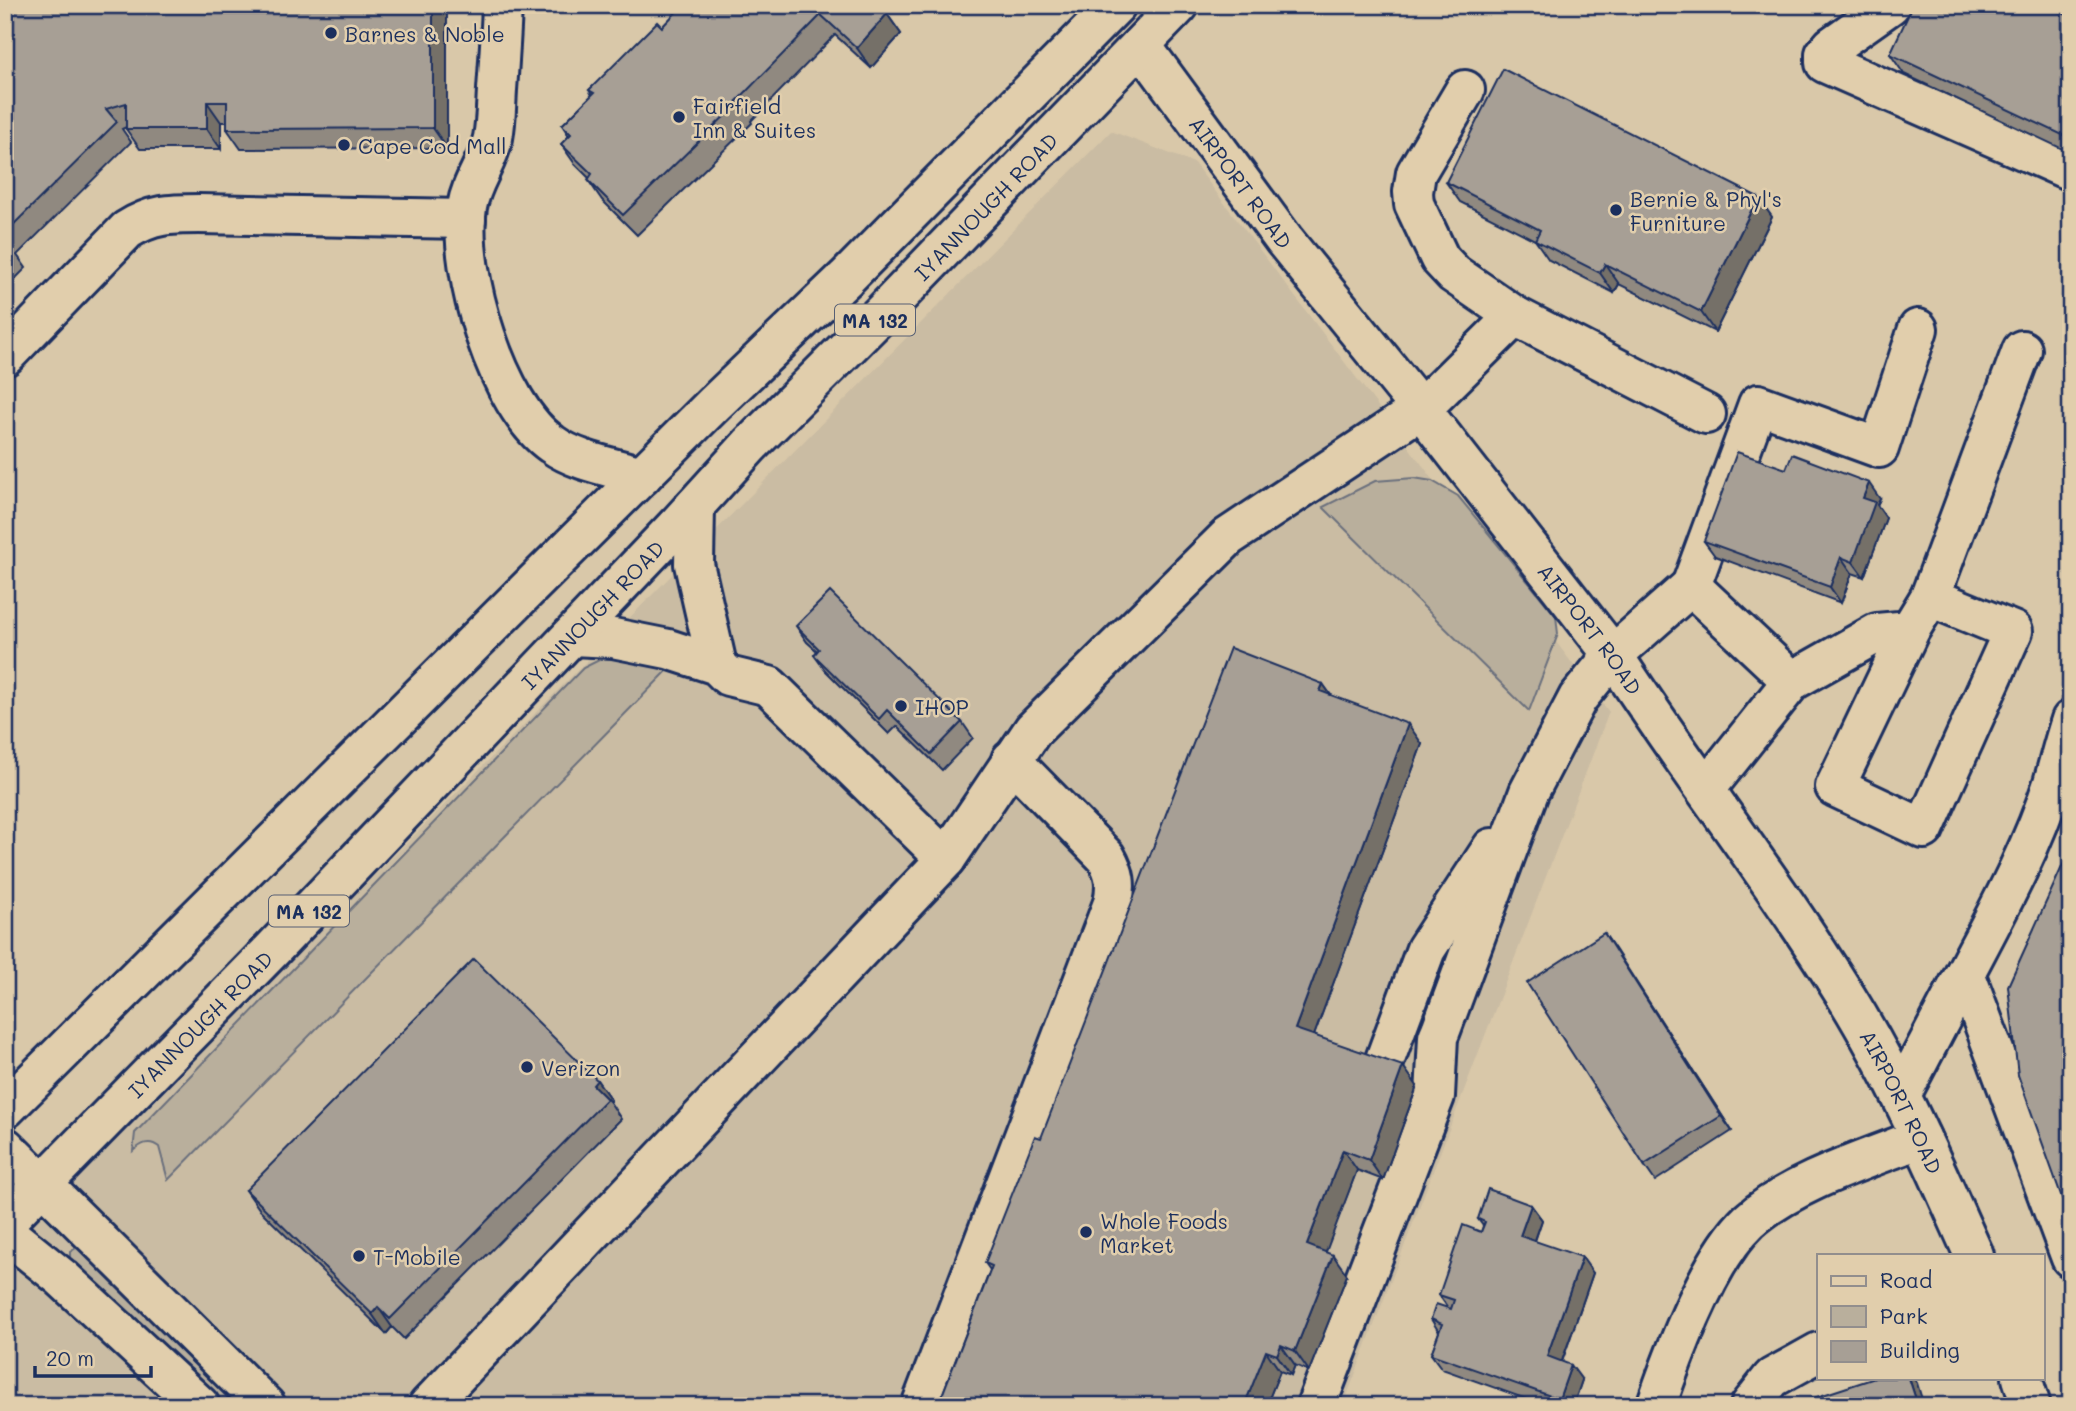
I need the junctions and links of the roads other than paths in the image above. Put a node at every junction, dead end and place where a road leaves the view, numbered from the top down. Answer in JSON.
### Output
{"nodes":[{"id":1,"x":502,"y":5,"type":"edge"},
{"id":2,"x":1116,"y":5,"type":"edge"},
{"id":3,"x":1179,"y":5,"type":"edge"},
{"id":4,"x":1890,"y":5,"type":"edge"},
{"id":5,"x":1141,"y":45,"type":"junction"},
{"id":6,"x":1465,"y":90,"type":"dead end"},
{"id":7,"x":2071,"y":171,"type":"edge"},
{"id":8,"x":466,"y":219,"type":"junction"},
{"id":9,"x":1515,"y":316,"type":"junction"},
{"id":10,"x":1918,"y":329,"type":"dead end"},
{"id":11,"x":2022,"y":350,"type":"dead end"},
{"id":12,"x":5,"y":356,"type":"edge"},
{"id":13,"x":1421,"y":409,"type":"junction"},
{"id":14,"x":1706,"y":414,"type":"dead end"},
{"id":15,"x":642,"y":476,"type":"junction"},
{"id":16,"x":695,"y":506,"type":"junction"},
{"id":17,"x":1691,"y":586,"type":"junction"},
{"id":18,"x":1930,"y":597,"type":"junction"},
{"id":19,"x":1910,"y":630,"type":"junction"},
{"id":20,"x":572,"y":636,"type":"junction"},
{"id":21,"x":1613,"y":655,"type":"junction"},
{"id":22,"x":717,"y":665,"type":"junction"},
{"id":23,"x":1792,"y":681,"type":"junction"},
{"id":24,"x":2068,"y":739,"type":"edge"},
{"id":25,"x":1011,"y":760,"type":"junction"},
{"id":26,"x":1706,"y":789,"type":"junction"},
{"id":27,"x":1529,"y":792,"type":"junction"},
{"id":28,"x":946,"y":859,"type":"junction"},
{"id":29,"x":1965,"y":973,"type":"junction"},
{"id":30,"x":1380,"y":1073,"type":"edge"},
{"id":31,"x":1900,"y":1094,"type":"junction"},
{"id":32,"x":5,"y":1109,"type":"edge"},
{"id":33,"x":1922,"y":1138,"type":"junction"},
{"id":34,"x":5,"y":1147,"type":"edge"},
{"id":35,"x":43,"y":1185,"type":"junction"},
{"id":36,"x":5,"y":1222,"type":"edge"},
{"id":37,"x":5,"y":1232,"type":"edge"},
{"id":38,"x":1975,"y":1254,"type":"edge"},
{"id":39,"x":2071,"y":1258,"type":"edge"},
{"id":40,"x":1817,"y":1353,"type":"edge"},
{"id":41,"x":2023,"y":1380,"type":"edge"},
{"id":42,"x":200,"y":1406,"type":"edge"},
{"id":43,"x":265,"y":1406,"type":"edge"},
{"id":44,"x":428,"y":1406,"type":"edge"},
{"id":45,"x":921,"y":1406,"type":"edge"},
{"id":46,"x":1316,"y":1406,"type":"edge"},
{"id":47,"x":1656,"y":1406,"type":"edge"},
{"id":48,"x":1751,"y":1406,"type":"edge"},
{"id":49,"x":2031,"y":1406,"type":"edge"}],
"edges":[{"from":1,"to":8,"type":"main road"},
{"from":2,"to":15,"type":"main road","number":"MA 132"},
{"from":3,"to":5,"type":"main road","name":"IYANNOUGH ROAD","number":"MA 132"},
{"from":4,"to":7,"type":"main road"},
{"from":5,"to":13,"type":"main road","name":"AIRPORT ROAD"},
{"from":5,"to":16,"type":"main road","name":"IYANNOUGH ROAD","number":"MA 132"},
{"from":6,"to":9,"type":"main road"},
{"from":8,"to":12,"type":"main road"},
{"from":8,"to":15,"type":"main road"},
{"from":9,"to":13,"type":"main road"},
{"from":9,"to":14,"type":"main road"},
{"from":10,"to":17,"type":"main road"},
{"from":11,"to":18,"type":"main road"},
{"from":13,"to":21,"type":"main road","name":"AIRPORT ROAD"},
{"from":13,"to":25,"type":"main road"},
{"from":15,"to":32,"type":"main road","number":"MA 132"},
{"from":16,"to":20,"type":"main road","name":"IYANNOUGH ROAD","number":"MA 132"},
{"from":16,"to":22,"type":"main road"},
{"from":17,"to":21,"type":"main road"},
{"from":17,"to":23,"type":"main road"},
{"from":18,"to":19,"type":"main road"},
{"from":18,"to":19,"type":"main road"},
{"from":19,"to":23,"type":"main road"},
{"from":20,"to":22,"type":"main road"},
{"from":20,"to":35,"type":"main road","name":"IYANNOUGH ROAD","number":"MA 132"},
{"from":21,"to":26,"type":"main road","name":"AIRPORT ROAD"},
{"from":21,"to":27,"type":"main road"},
{"from":22,"to":28,"type":"main road"},
{"from":23,"to":26,"type":"main road"},
{"from":24,"to":29,"type":"main road"},
{"from":25,"to":28,"type":"main road"},
{"from":25,"to":45,"type":"main road"},
{"from":26,"to":31,"type":"main road","name":"AIRPORT ROAD"},
{"from":27,"to":30,"type":"main road"},
{"from":27,"to":46,"type":"main road"},
{"from":28,"to":44,"type":"main road"},
{"from":29,"to":31,"type":"main road"},
{"from":29,"to":39,"type":"main road"},
{"from":31,"to":33,"type":"main road","name":"AIRPORT ROAD"},
{"from":33,"to":38,"type":"main road","name":"AIRPORT ROAD"},
{"from":33,"to":47,"type":"main road"},
{"from":34,"to":35,"type":"main road"},
{"from":35,"to":36,"type":"main road","name":"IYANNOUGH ROAD","number":"MA 132"},
{"from":35,"to":43,"type":"main road"},
{"from":37,"to":42,"type":"main road"},
{"from":40,"to":48,"type":"main road"},
{"from":41,"to":49,"type":"main road"}]}
